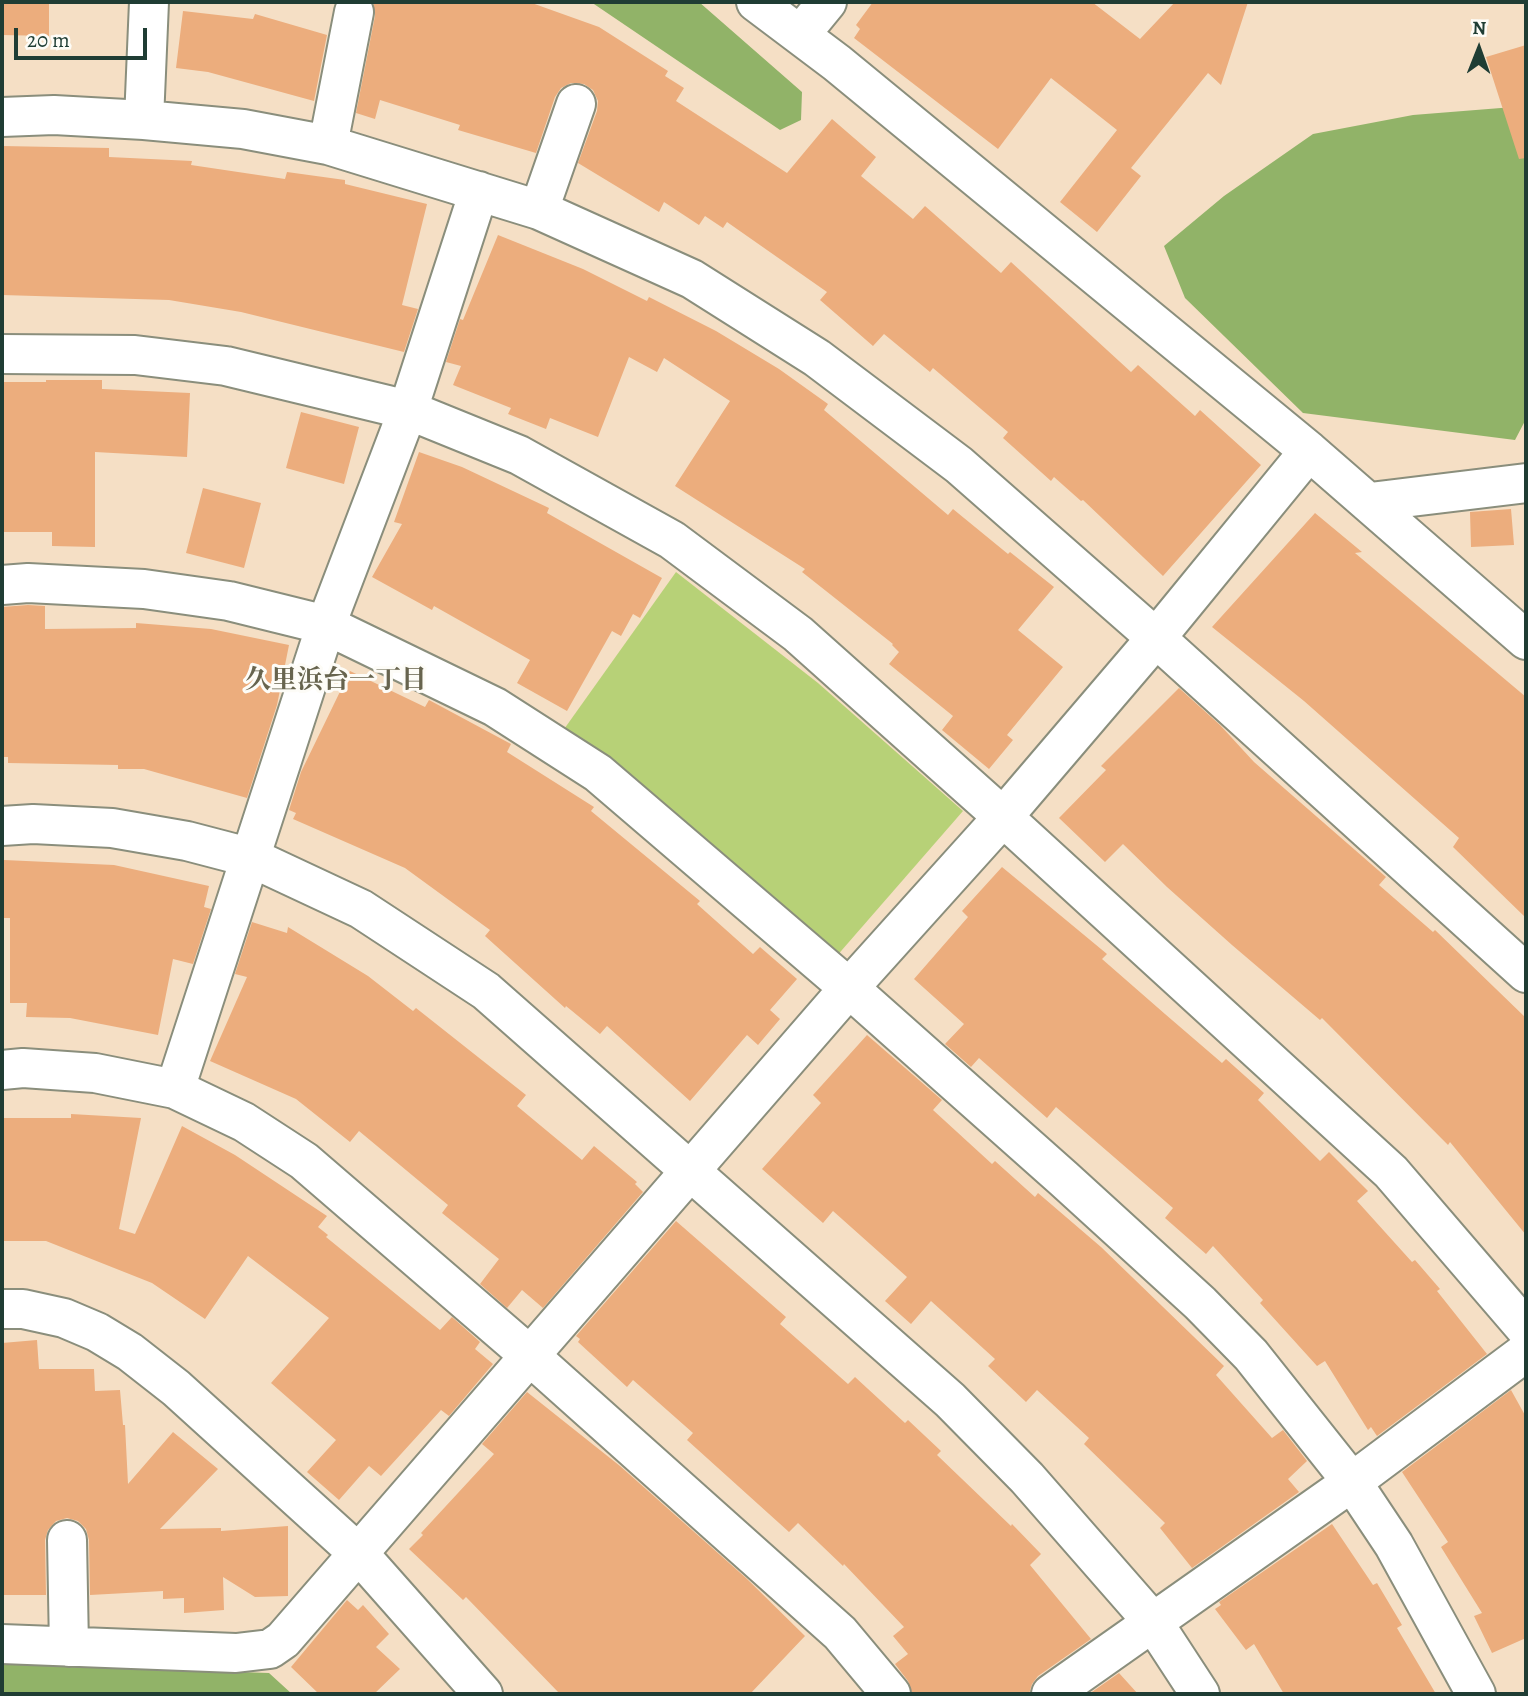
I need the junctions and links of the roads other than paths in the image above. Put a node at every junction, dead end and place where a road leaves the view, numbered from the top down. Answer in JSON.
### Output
{"nodes":[{"id":1,"x":149,"y":2,"type":"edge"},
{"id":2,"x":756,"y":2,"type":"edge"},
{"id":3,"x":827,"y":2,"type":"edge"},
{"id":4,"x":354,"y":12,"type":"dead end"},
{"id":5,"x":800,"y":35,"type":"junction"},
{"id":6,"x":576,"y":104,"type":"dead end"},
{"id":7,"x":2,"y":117,"type":"edge"},
{"id":8,"x":144,"y":120,"type":"junction"},
{"id":9,"x":328,"y":145,"type":"junction"},
{"id":10,"x":480,"y":191,"type":"junction"},
{"id":11,"x":539,"y":210,"type":"junction"},
{"id":12,"x":2,"y":354,"type":"edge"},
{"id":13,"x":408,"y":410,"type":"junction"},
{"id":14,"x":1309,"y":451,"type":"junction"},
{"id":15,"x":1526,"y":483,"type":"edge"},
{"id":16,"x":1370,"y":502,"type":"junction"},
{"id":17,"x":2,"y":585,"type":"edge"},
{"id":18,"x":326,"y":625,"type":"junction"},
{"id":19,"x":1156,"y":638,"type":"junction"},
{"id":20,"x":1526,"y":640,"type":"edge"},
{"id":21,"x":1003,"y":817,"type":"junction"},
{"id":22,"x":2,"y":826,"type":"edge"},
{"id":23,"x":251,"y":858,"type":"junction"},
{"id":24,"x":1526,"y":973,"type":"edge"},
{"id":25,"x":849,"y":988,"type":"junction"},
{"id":26,"x":2,"y":1070,"type":"edge"},
{"id":27,"x":175,"y":1089,"type":"junction"},
{"id":28,"x":690,"y":1172,"type":"junction"},
{"id":29,"x":2,"y":1309,"type":"edge"},
{"id":30,"x":1526,"y":1329,"type":"edge"},
{"id":31,"x":1526,"y":1352,"type":"edge"},
{"id":32,"x":529,"y":1355,"type":"junction"},
{"id":33,"x":1352,"y":1482,"type":"junction"},
{"id":34,"x":67,"y":1540,"type":"dead end"},
{"id":35,"x":359,"y":1554,"type":"junction"},
{"id":36,"x":1153,"y":1622,"type":"junction"},
{"id":37,"x":2,"y":1644,"type":"edge"},
{"id":38,"x":69,"y":1647,"type":"junction"},
{"id":39,"x":483,"y":1694,"type":"edge"},
{"id":40,"x":891,"y":1694,"type":"edge"},
{"id":41,"x":1051,"y":1694,"type":"edge"},
{"id":42,"x":1200,"y":1694,"type":"edge"},
{"id":43,"x":1476,"y":1694,"type":"edge"}],
"edges":[{"from":1,"to":8,"type":"street"},
{"from":2,"to":5,"type":"street"},
{"from":3,"to":5,"type":"street"},
{"from":4,"to":9,"type":"street"},
{"from":5,"to":14,"type":"street"},
{"from":6,"to":11,"type":"street"},
{"from":7,"to":8,"type":"street"},
{"from":8,"to":9,"type":"street"},
{"from":9,"to":10,"type":"street"},
{"from":10,"to":11,"type":"street"},
{"from":10,"to":13,"type":"street"},
{"from":11,"to":19,"type":"street"},
{"from":12,"to":13,"type":"street"},
{"from":13,"to":18,"type":"street"},
{"from":13,"to":21,"type":"street"},
{"from":14,"to":16,"type":"street"},
{"from":14,"to":19,"type":"street"},
{"from":15,"to":16,"type":"street"},
{"from":16,"to":20,"type":"street"},
{"from":17,"to":18,"type":"street"},
{"from":18,"to":23,"type":"street"},
{"from":18,"to":25,"type":"street"},
{"from":19,"to":21,"type":"street"},
{"from":19,"to":24,"type":"street"},
{"from":21,"to":25,"type":"street"},
{"from":21,"to":30,"type":"street"},
{"from":22,"to":23,"type":"street"},
{"from":23,"to":27,"type":"street"},
{"from":23,"to":28,"type":"street"},
{"from":25,"to":28,"type":"street"},
{"from":25,"to":33,"type":"street"},
{"from":26,"to":27,"type":"street"},
{"from":27,"to":32,"type":"street"},
{"from":28,"to":32,"type":"street"},
{"from":28,"to":36,"type":"street"},
{"from":29,"to":35,"type":"street"},
{"from":31,"to":33,"type":"street"},
{"from":32,"to":35,"type":"street"},
{"from":32,"to":40,"type":"street"},
{"from":33,"to":36,"type":"street"},
{"from":33,"to":43,"type":"street"},
{"from":34,"to":38,"type":"street"},
{"from":35,"to":38,"type":"street"},
{"from":35,"to":39,"type":"street"},
{"from":36,"to":41,"type":"street"},
{"from":36,"to":42,"type":"street"},
{"from":37,"to":38,"type":"street"}]}
